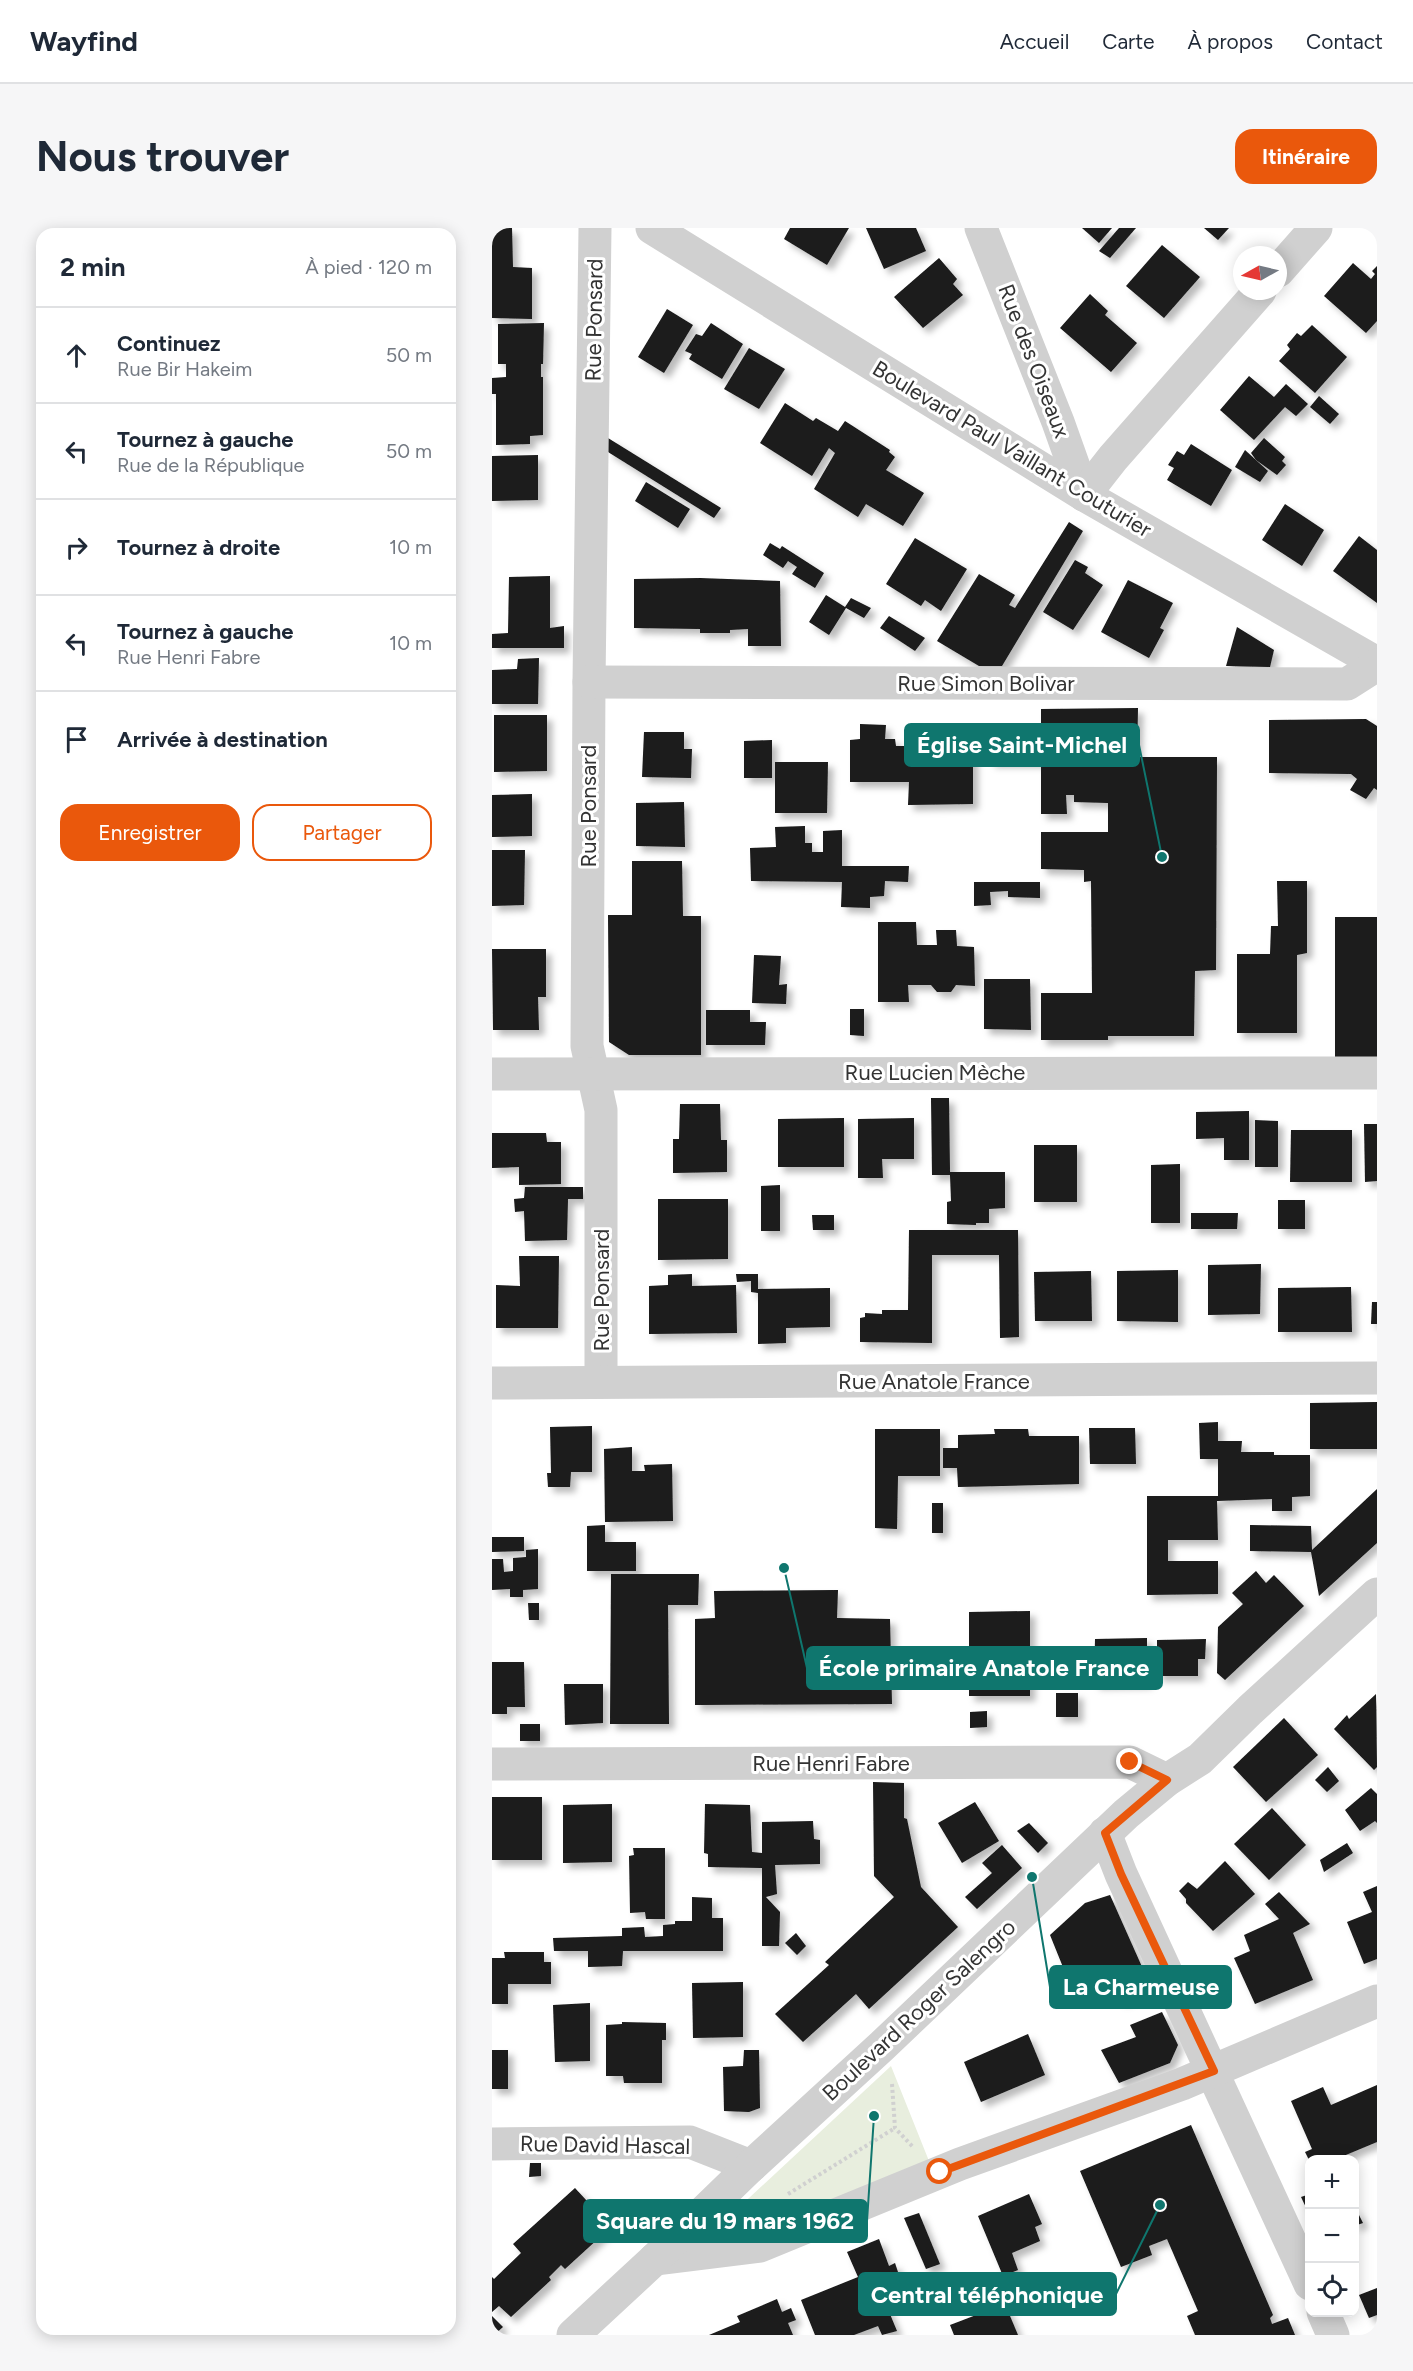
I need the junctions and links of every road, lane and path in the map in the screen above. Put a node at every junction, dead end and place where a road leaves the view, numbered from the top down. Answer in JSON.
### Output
{"nodes":[{"id":1,"x":595,"y":228,"type":"edge"},
{"id":2,"x":652,"y":228,"type":"edge"},
{"id":3,"x":981,"y":228,"type":"edge"},
{"id":4,"x":1316,"y":228,"type":"edge"},
{"id":5,"x":1287,"y":261,"type":"edge"},
{"id":6,"x":1252,"y":300,"type":"edge"},
{"id":7,"x":1084,"y":495,"type":"junction"},
{"id":8,"x":1377,"y":664,"type":"edge"},
{"id":9,"x":588,"y":682,"type":"junction"},
{"id":10,"x":594,"y":1073,"type":"junction"},
{"id":11,"x":1377,"y":1073,"type":"edge"},
{"id":12,"x":492,"y":1074,"type":"edge"},
{"id":13,"x":1377,"y":1378,"type":"edge"},
{"id":14,"x":601,"y":1382,"type":"junction"},
{"id":15,"x":492,"y":1383,"type":"edge"},
{"id":16,"x":1377,"y":1594,"type":"edge"},
{"id":17,"x":492,"y":1764,"type":"edge"},
{"id":18,"x":1167,"y":1780,"type":"junction"},
{"id":19,"x":1105,"y":1833,"type":"junction"},
{"id":20,"x":1377,"y":2001,"type":"edge"},
{"id":21,"x":1214,"y":2071,"type":"junction"},
{"id":22,"x":895,"y":2128,"type":"dead end"},
{"id":23,"x":492,"y":2144,"type":"edge"},
{"id":24,"x":751,"y":2166,"type":"junction"},
{"id":25,"x":786,"y":2195,"type":"dead end"},
{"id":26,"x":655,"y":2259,"type":"junction"},
{"id":27,"x":1305,"y":2273,"type":"edge"},
{"id":28,"x":1325,"y":2317,"type":"edge"},
{"id":29,"x":573,"y":2335,"type":"edge"},
{"id":30,"x":1333,"y":2335,"type":"edge"}],
"edges":[{"from":1,"to":9,"type":"street","name":"Rue Ponsard"},
{"from":2,"to":7,"type":"street","name":"Boulevard Paul Vaillant Couturier"},
{"from":3,"to":7,"type":"street","name":"Rue des Oiseaux"},
{"from":4,"to":5,"type":"street"},
{"from":6,"to":7,"type":"street"},
{"from":7,"to":8,"type":"street","name":"Boulevard Paul Vaillant Couturier"},
{"from":8,"to":9,"type":"street","name":"Rue Simon Bolivar"},
{"from":9,"to":10,"type":"street","name":"Rue Ponsard"},
{"from":10,"to":11,"type":"street","name":"Rue Lucien Mèche"},
{"from":10,"to":12,"type":"street","name":"Rue Lucien Mèche"},
{"from":10,"to":14,"type":"street","name":"Rue Ponsard"},
{"from":13,"to":14,"type":"street","name":"Rue Anatole France"},
{"from":14,"to":15,"type":"street","name":"Rue Anatole France"},
{"from":16,"to":18,"type":"street","name":"Boulevard Roger Salengro"},
{"from":17,"to":18,"type":"street","name":"Rue Henri Fabre"},
{"from":18,"to":19,"type":"street","name":"Boulevard Roger Salengro"},
{"from":19,"to":21,"type":"street"},
{"from":19,"to":24,"type":"street","name":"Boulevard Roger Salengro"},
{"from":20,"to":21,"type":"street"},
{"from":21,"to":26,"type":"street"},
{"from":21,"to":27,"type":"street"},
{"from":22,"to":25,"type":"path"},
{"from":23,"to":24,"type":"street","name":"Rue David Hascal"},
{"from":24,"to":26,"type":"street","name":"Boulevard Roger Salengro"},
{"from":26,"to":29,"type":"street","name":"Boulevard Roger Salengro"},
{"from":28,"to":30,"type":"street"}]}
